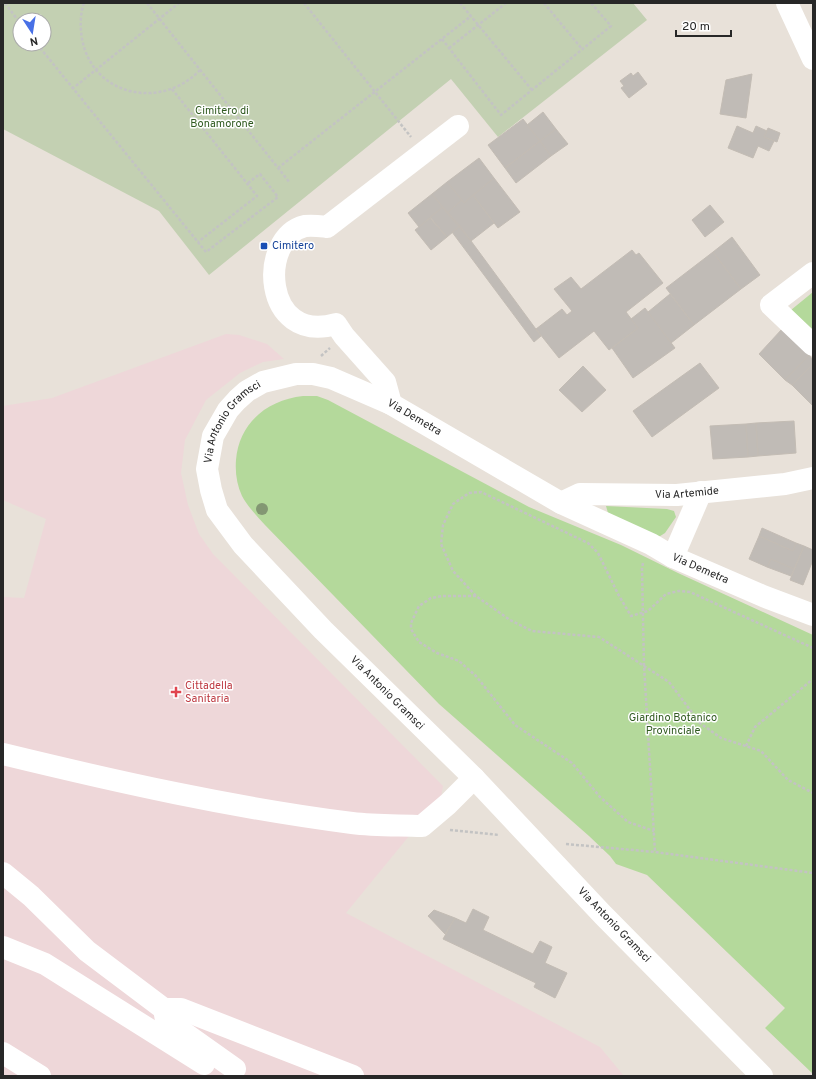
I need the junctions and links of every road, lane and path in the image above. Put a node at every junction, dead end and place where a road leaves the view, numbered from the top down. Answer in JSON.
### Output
{"nodes":[{"id":1,"x":5,"y":3,"type":"edge"},
{"id":2,"x":84,"y":3,"type":"edge"},
{"id":3,"x":147,"y":3,"type":"edge"},
{"id":4,"x":179,"y":3,"type":"edge"},
{"id":5,"x":304,"y":3,"type":"edge"},
{"id":6,"x":460,"y":3,"type":"edge"},
{"id":7,"x":506,"y":3,"type":"edge"},
{"id":8,"x":544,"y":3,"type":"edge"},
{"id":9,"x":591,"y":3,"type":"edge"},
{"id":10,"x":787,"y":3,"type":"edge"},
{"id":11,"x":12,"y":12,"type":"edge"},
{"id":12,"x":471,"y":16,"type":"junction"},
{"id":13,"x":160,"y":18,"type":"junction"},
{"id":14,"x":478,"y":25,"type":"junction"},
{"id":15,"x":442,"y":39,"type":"junction"},
{"id":16,"x":449,"y":48,"type":"junction"},
{"id":17,"x":582,"y":49,"type":"junction"},
{"id":18,"x":43,"y":52,"type":"edge"},
{"id":19,"x":813,"y":59,"type":"edge"},
{"id":20,"x":96,"y":70,"type":"junction"},
{"id":21,"x":200,"y":70,"type":"junction"},
{"id":22,"x":72,"y":89,"type":"junction"},
{"id":23,"x":172,"y":90,"type":"junction"},
{"id":24,"x":532,"y":90,"type":"junction"},
{"id":25,"x":376,"y":92,"type":"junction"},
{"id":26,"x":458,"y":126,"type":"dead end"},
{"id":27,"x":424,"y":153,"type":"junction"},
{"id":28,"x":278,"y":168,"type":"junction"},
{"id":29,"x":248,"y":183,"type":"junction"},
{"id":30,"x":290,"y":183,"type":"dead end"},
{"id":31,"x":198,"y":242,"type":"junction"},
{"id":32,"x":813,"y":273,"type":"edge"},
{"id":33,"x":335,"y":334,"type":"junction"},
{"id":34,"x":813,"y":345,"type":"edge"},
{"id":35,"x":317,"y":360,"type":"dead end"},
{"id":36,"x":390,"y":404,"type":"junction"},
{"id":37,"x":813,"y":478,"type":"edge"},
{"id":38,"x":701,"y":492,"type":"junction"},
{"id":39,"x":561,"y":503,"type":"junction"},
{"id":40,"x":651,"y":544,"type":"junction"},
{"id":41,"x":673,"y":557,"type":"junction"},
{"id":42,"x":476,"y":596,"type":"junction"},
{"id":43,"x":643,"y":613,"type":"junction"},
{"id":44,"x":813,"y":615,"type":"edge"},
{"id":45,"x":813,"y":648,"type":"edge"},
{"id":46,"x":644,"y":665,"type":"junction"},
{"id":47,"x":813,"y":678,"type":"edge"},
{"id":48,"x":746,"y":746,"type":"junction"},
{"id":49,"x":3,"y":754,"type":"edge"},
{"id":50,"x":474,"y":778,"type":"junction"},
{"id":51,"x":813,"y":793,"type":"edge"},
{"id":52,"x":422,"y":826,"type":"junction"},
{"id":53,"x":654,"y":831,"type":"junction"},
{"id":54,"x":500,"y":835,"type":"dead end"},
{"id":55,"x":566,"y":844,"type":"dead end"},
{"id":56,"x":655,"y":852,"type":"junction"},
{"id":57,"x":3,"y":873,"type":"edge"},
{"id":58,"x":813,"y":873,"type":"edge"},
{"id":59,"x":3,"y":947,"type":"edge"},
{"id":60,"x":164,"y":1009,"type":"junction"},
{"id":61,"x":3,"y":1053,"type":"edge"},
{"id":62,"x":240,"y":1073,"type":"edge"},
{"id":63,"x":40,"y":1076,"type":"edge"},
{"id":64,"x":353,"y":1076,"type":"edge"},
{"id":65,"x":762,"y":1076,"type":"edge"}],
"edges":[{"from":1,"to":11,"type":"path"},
{"from":2,"to":20,"type":"path"},
{"from":3,"to":13,"type":"path"},
{"from":4,"to":13,"type":"path"},
{"from":5,"to":25,"type":"path"},
{"from":6,"to":12,"type":"path"},
{"from":7,"to":14,"type":"path"},
{"from":8,"to":17,"type":"path"},
{"from":9,"to":17,"type":"path"},
{"from":10,"to":19,"type":"street"},
{"from":12,"to":14,"type":"path"},
{"from":12,"to":15,"type":"path"},
{"from":13,"to":20,"type":"path"},
{"from":13,"to":21,"type":"path"},
{"from":14,"to":16,"type":"path"},
{"from":14,"to":24,"type":"path"},
{"from":15,"to":16,"type":"path"},
{"from":15,"to":25,"type":"path"},
{"from":16,"to":24,"type":"path"},
{"from":17,"to":24,"type":"path"},
{"from":18,"to":22,"type":"path"},
{"from":20,"to":22,"type":"path"},
{"from":20,"to":23,"type":"path"},
{"from":21,"to":23,"type":"path"},
{"from":21,"to":28,"type":"path"},
{"from":22,"to":31,"type":"path"},
{"from":23,"to":29,"type":"path"},
{"from":25,"to":27,"type":"path"},
{"from":25,"to":28,"type":"path"},
{"from":26,"to":27,"type":"street"},
{"from":27,"to":33,"type":"street"},
{"from":28,"to":30,"type":"path"},
{"from":29,"to":31,"type":"path"},
{"from":29,"to":31,"type":"path"},
{"from":32,"to":34,"type":"street"},
{"from":33,"to":35,"type":"path"},
{"from":33,"to":36,"type":"street","name":"Via Demetra"},
{"from":36,"to":39,"type":"street","name":"Via Demetra"},
{"from":36,"to":50,"type":"street","name":"Via Antonio Gramsci"},
{"from":37,"to":38,"type":"street","name":"Via Artemide"},
{"from":38,"to":39,"type":"street","name":"Via Artemide"},
{"from":38,"to":41,"type":"street"},
{"from":39,"to":40,"type":"street","name":"Via Demetra"},
{"from":40,"to":41,"type":"street","name":"Via Demetra"},
{"from":40,"to":43,"type":"path"},
{"from":41,"to":44,"type":"street","name":"Via Demetra"},
{"from":42,"to":43,"type":"path"},
{"from":42,"to":46,"type":"path"},
{"from":42,"to":53,"type":"path"},
{"from":43,"to":45,"type":"path"},
{"from":43,"to":46,"type":"path"},
{"from":46,"to":48,"type":"path"},
{"from":46,"to":53,"type":"path"},
{"from":47,"to":48,"type":"path"},
{"from":48,"to":51,"type":"path"},
{"from":49,"to":52,"type":"street"},
{"from":50,"to":52,"type":"street"},
{"from":50,"to":65,"type":"street","name":"Via Antonio Gramsci"},
{"from":52,"to":54,"type":"path"},
{"from":53,"to":56,"type":"path"},
{"from":55,"to":56,"type":"path"},
{"from":56,"to":58,"type":"path"},
{"from":57,"to":60,"type":"street"},
{"from":59,"to":62,"type":"street"},
{"from":60,"to":62,"type":"street"},
{"from":60,"to":64,"type":"street"},
{"from":61,"to":63,"type":"street"}]}
